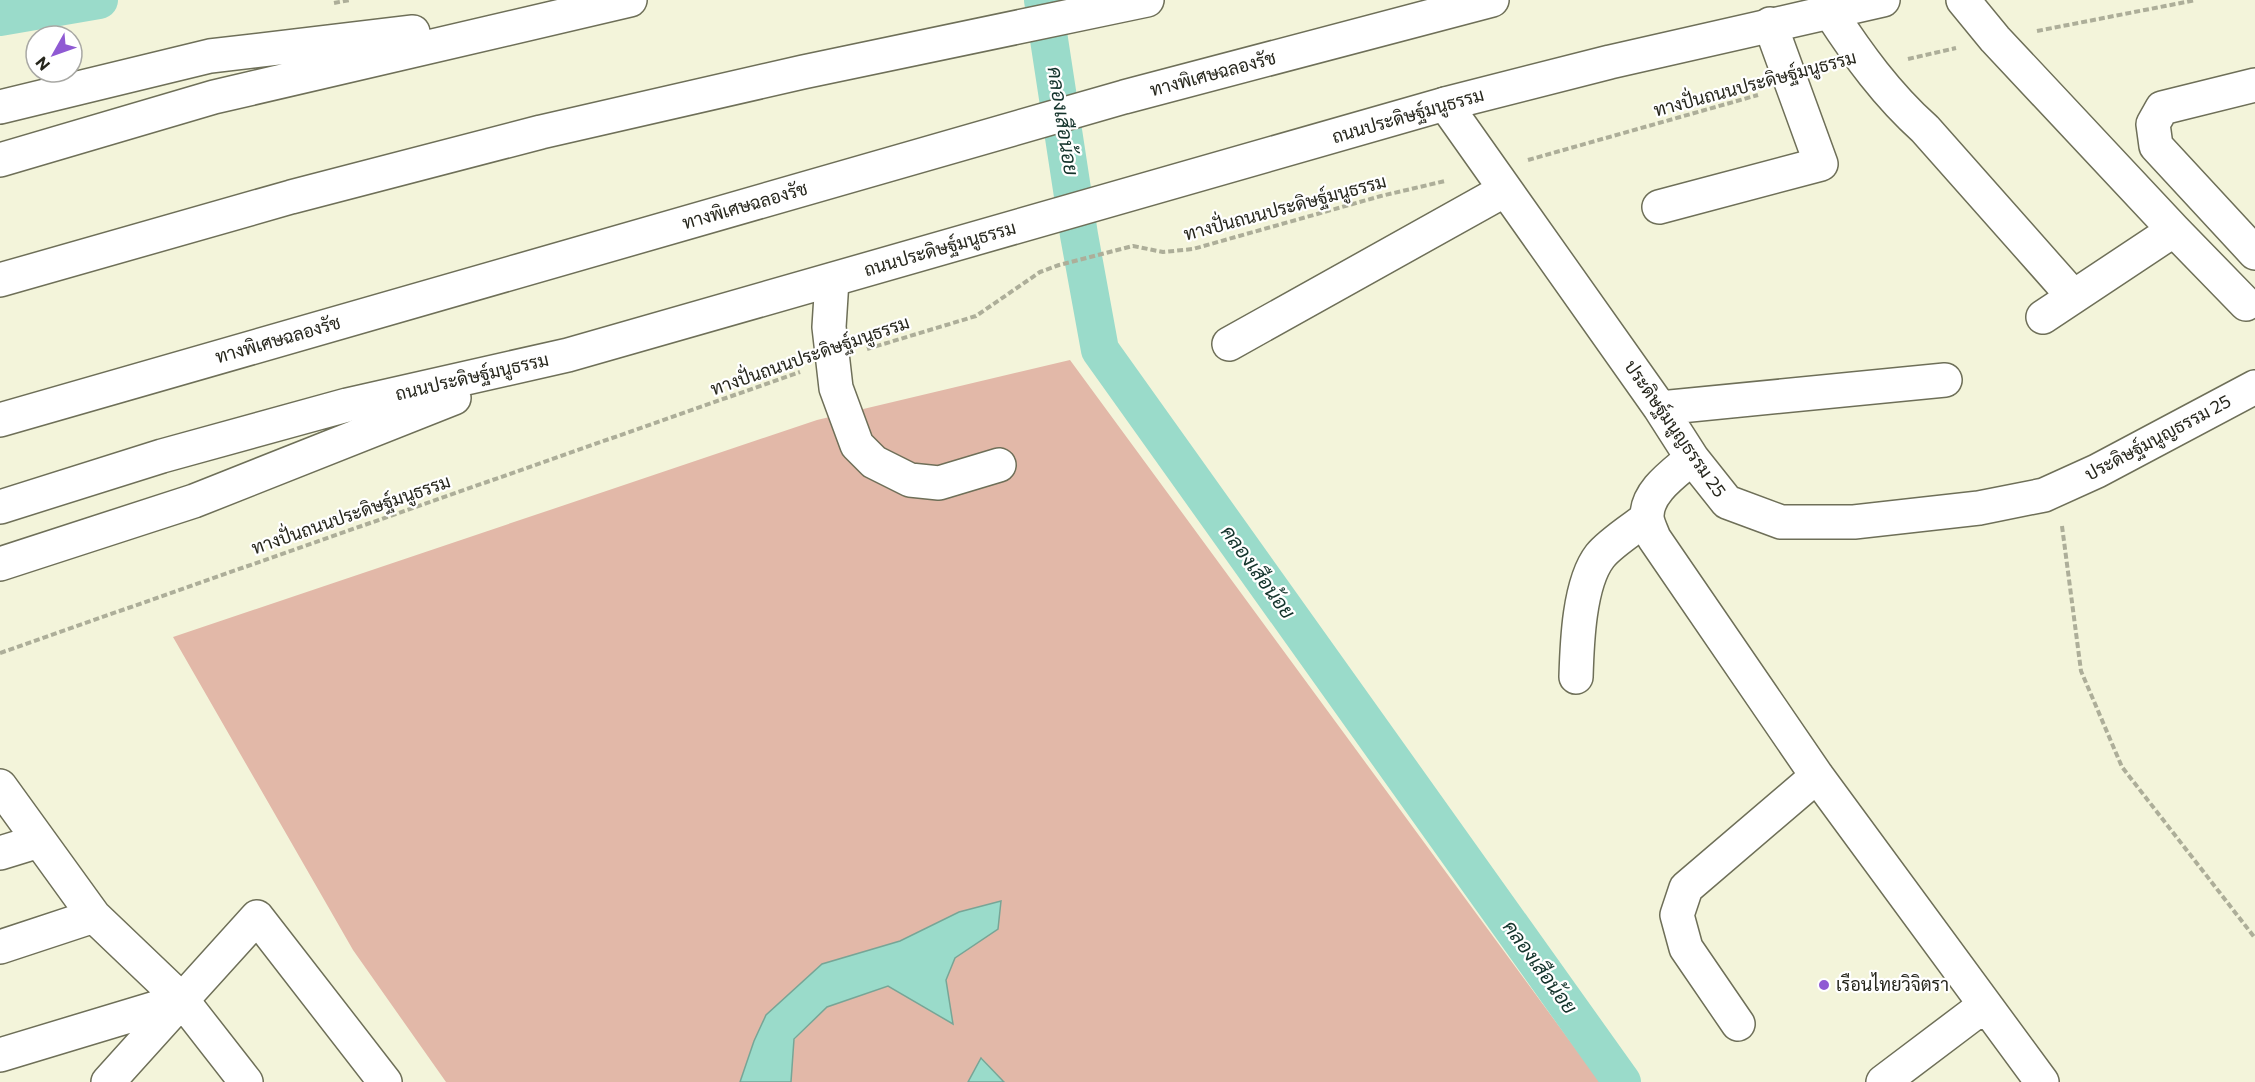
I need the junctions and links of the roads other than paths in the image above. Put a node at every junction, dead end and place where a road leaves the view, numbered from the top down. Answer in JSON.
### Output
{"nodes":[{"id":1,"x":630,"y":0,"type":"edge"},
{"id":2,"x":1147,"y":0,"type":"edge"},
{"id":3,"x":1492,"y":0,"type":"edge"},
{"id":4,"x":1883,"y":0,"type":"edge"},
{"id":5,"x":1963,"y":0,"type":"edge"},
{"id":6,"x":1830,"y":12,"type":"junction"},
{"id":7,"x":576,"y":13,"type":"junction"},
{"id":8,"x":1770,"y":24,"type":"junction"},
{"id":9,"x":2255,"y":85,"type":"edge"},
{"id":10,"x":1445,"y":104,"type":"junction"},
{"id":11,"x":0,"y":107,"type":"edge"},
{"id":12,"x":0,"y":160,"type":"edge"},
{"id":13,"x":1499,"y":180,"type":"junction"},
{"id":14,"x":1659,"y":207,"type":"dead end"},
{"id":15,"x":2174,"y":230,"type":"junction"},
{"id":16,"x":2255,"y":253,"type":"edge"},
{"id":17,"x":0,"y":280,"type":"edge"},
{"id":18,"x":832,"y":280,"type":"junction"},
{"id":19,"x":2073,"y":296,"type":"junction"},
{"id":20,"x":2246,"y":304,"type":"dead end"},
{"id":21,"x":2043,"y":317,"type":"dead end"},
{"id":22,"x":1229,"y":344,"type":"dead end"},
{"id":23,"x":568,"y":355,"type":"junction"},
{"id":24,"x":1945,"y":380,"type":"dead end"},
{"id":25,"x":2255,"y":387,"type":"edge"},
{"id":26,"x":1660,"y":408,"type":"junction"},
{"id":27,"x":0,"y":420,"type":"edge"},
{"id":28,"x":1692,"y":458,"type":"junction"},
{"id":29,"x":999,"y":465,"type":"dead end"},
{"id":30,"x":0,"y":507,"type":"edge"},
{"id":31,"x":1647,"y":518,"type":"junction"},
{"id":32,"x":0,"y":564,"type":"edge"},
{"id":33,"x":1576,"y":677,"type":"dead end"},
{"id":34,"x":1816,"y":776,"type":"junction"},
{"id":35,"x":0,"y":786,"type":"edge"},
{"id":36,"x":39,"y":841,"type":"junction"},
{"id":37,"x":0,"y":853,"type":"edge"},
{"id":38,"x":94,"y":916,"type":"junction"},
{"id":39,"x":0,"y":947,"type":"edge"},
{"id":40,"x":182,"y":1000,"type":"junction"},
{"id":41,"x":1985,"y":1005,"type":"junction"},
{"id":42,"x":1738,"y":1024,"type":"dead end"},
{"id":43,"x":0,"y":1055,"type":"edge"},
{"id":44,"x":108,"y":1082,"type":"edge"},
{"id":45,"x":246,"y":1082,"type":"edge"},
{"id":46,"x":385,"y":1082,"type":"edge"},
{"id":47,"x":1883,"y":1082,"type":"edge"},
{"id":48,"x":2042,"y":1082,"type":"edge"}],
"edges":[{"from":1,"to":7,"type":"main road"},
{"from":2,"to":17,"type":"main road"},
{"from":3,"to":27,"type":"main road","name":"ทางพิเศษฉลองรัช"},
{"from":4,"to":6,"type":"main road","name":"ถนนประดิษฐ์มนูธรรม"},
{"from":5,"to":15,"type":"main road"},
{"from":6,"to":8,"type":"main road","name":"ถนนประดิษฐ์มนูธรรม"},
{"from":6,"to":19,"type":"main road"},
{"from":7,"to":11,"type":"main road"},
{"from":7,"to":12,"type":"main road"},
{"from":8,"to":10,"type":"main road","name":"ถนนประดิษฐ์มนูธรรม"},
{"from":8,"to":14,"type":"main road"},
{"from":9,"to":16,"type":"main road"},
{"from":10,"to":13,"type":"main road","name":"ประดิษฐ์มนูญธรรม 25"},
{"from":10,"to":18,"type":"main road","name":"ถนนประดิษฐ์มนูธรรม"},
{"from":13,"to":22,"type":"main road"},
{"from":13,"to":26,"type":"main road","name":"ประดิษฐ์มนูญธรรม 25"},
{"from":15,"to":19,"type":"main road"},
{"from":15,"to":20,"type":"main road"},
{"from":18,"to":23,"type":"main road","name":"ถนนประดิษฐ์มนูธรรม"},
{"from":18,"to":29,"type":"main road"},
{"from":19,"to":21,"type":"main road"},
{"from":23,"to":30,"type":"main road","name":"ถนนประดิษฐ์มนูธรรม"},
{"from":23,"to":32,"type":"main road"},
{"from":24,"to":26,"type":"main road"},
{"from":25,"to":28,"type":"main road","name":"ประดิษฐ์มนูญธรรม 25"},
{"from":26,"to":28,"type":"main road","name":"ประดิษฐ์มนูญธรรม 25"},
{"from":28,"to":31,"type":"main road"},
{"from":31,"to":33,"type":"main road"},
{"from":31,"to":34,"type":"main road"},
{"from":34,"to":41,"type":"main road"},
{"from":34,"to":42,"type":"main road"},
{"from":35,"to":36,"type":"main road"},
{"from":36,"to":37,"type":"main road"},
{"from":36,"to":38,"type":"main road"},
{"from":38,"to":39,"type":"main road"},
{"from":38,"to":40,"type":"main road"},
{"from":40,"to":43,"type":"main road"},
{"from":40,"to":44,"type":"main road"},
{"from":40,"to":45,"type":"main road"},
{"from":40,"to":46,"type":"main road"},
{"from":41,"to":47,"type":"main road"},
{"from":41,"to":48,"type":"main road"}]}
